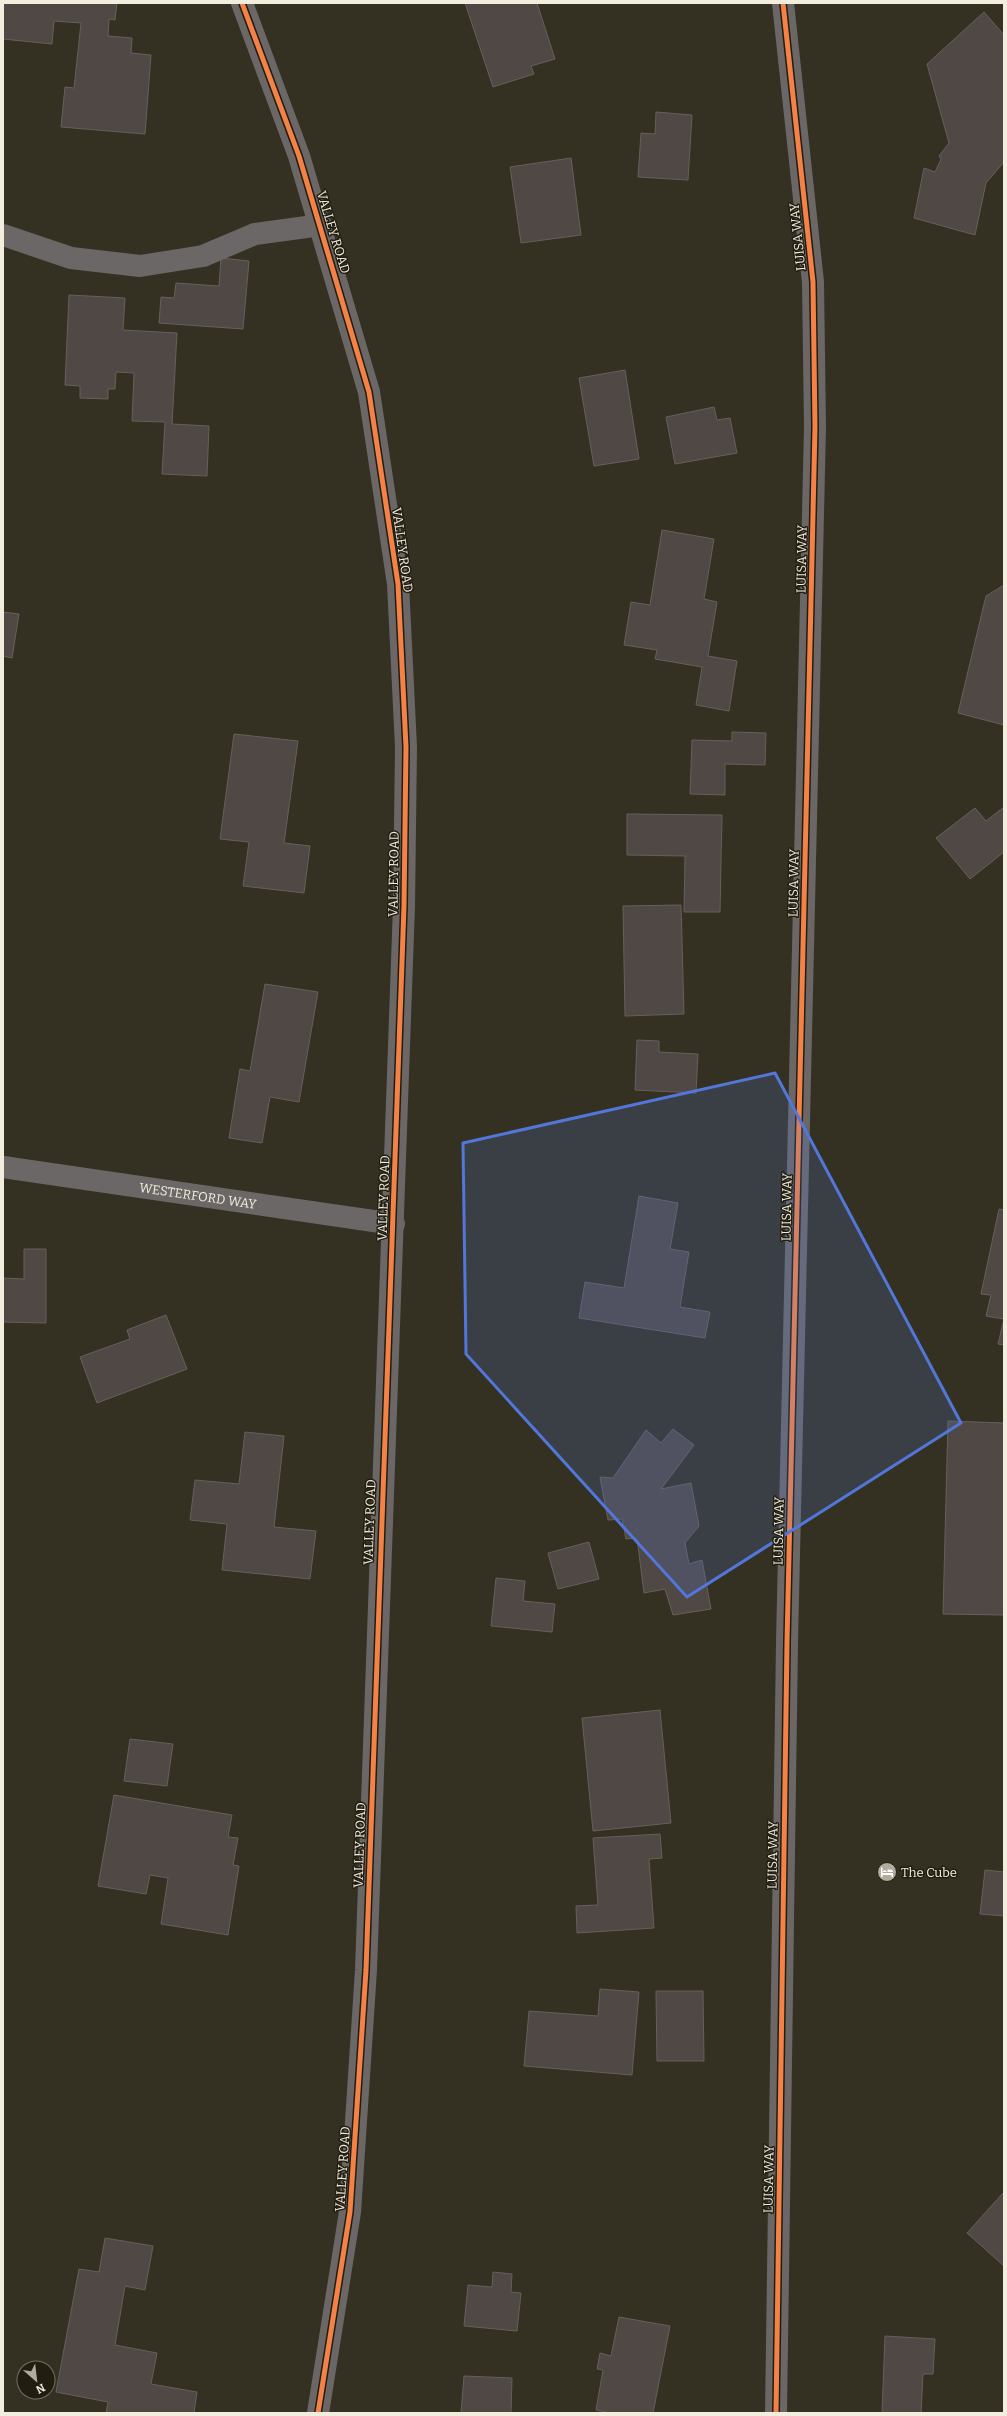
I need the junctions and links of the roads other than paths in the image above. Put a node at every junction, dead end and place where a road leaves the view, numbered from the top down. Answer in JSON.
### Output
{"nodes":[{"id":1,"x":242,"y":3,"type":"edge"},
{"id":2,"x":783,"y":3,"type":"edge"},
{"id":3,"x":321,"y":225,"type":"junction"},
{"id":4,"x":3,"y":235,"type":"edge"},
{"id":5,"x":3,"y":1167,"type":"edge"},
{"id":6,"x":394,"y":1224,"type":"junction"},
{"id":7,"x":318,"y":2413,"type":"edge"},
{"id":8,"x":776,"y":2413,"type":"edge"}],
"edges":[{"from":1,"to":3,"type":"street","name":"VALLEY ROAD"},
{"from":2,"to":8,"type":"street","name":"LUISA WAY"},
{"from":3,"to":4,"type":"street"},
{"from":3,"to":6,"type":"street","name":"VALLEY ROAD"},
{"from":5,"to":6,"type":"street","name":"WESTERFORD WAY"},
{"from":6,"to":7,"type":"street","name":"VALLEY ROAD"}]}
